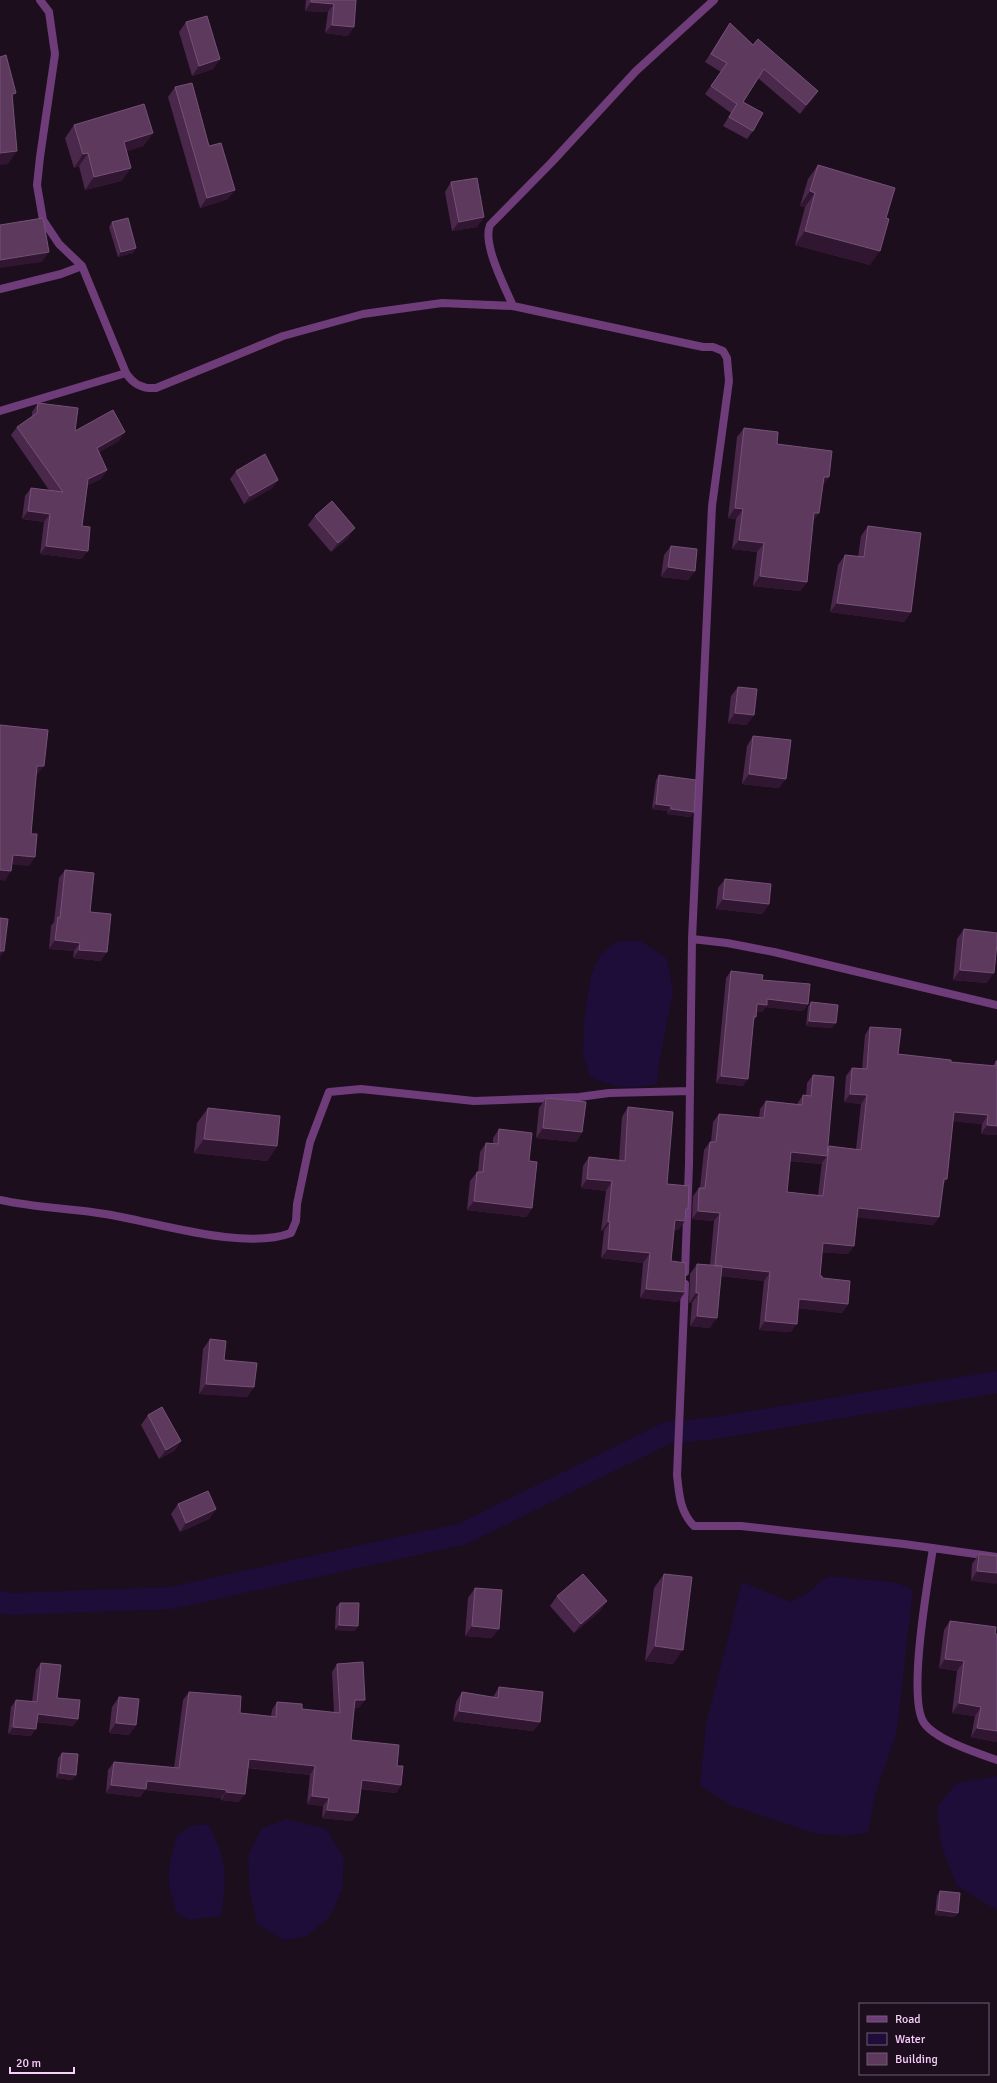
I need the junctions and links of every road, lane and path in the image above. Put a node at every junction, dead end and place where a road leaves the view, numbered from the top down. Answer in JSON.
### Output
{"nodes":[{"id":1,"x":40,"y":0,"type":"edge"},
{"id":2,"x":714,"y":0,"type":"edge"},
{"id":3,"x":82,"y":266,"type":"junction"},
{"id":4,"x":0,"y":289,"type":"edge"},
{"id":5,"x":512,"y":306,"type":"junction"},
{"id":6,"x":126,"y":373,"type":"junction"},
{"id":7,"x":0,"y":411,"type":"edge"},
{"id":8,"x":692,"y":939,"type":"junction"},
{"id":9,"x":997,"y":1005,"type":"edge"},
{"id":10,"x":690,"y":1092,"type":"junction"},
{"id":11,"x":0,"y":1200,"type":"edge"},
{"id":12,"x":934,"y":1548,"type":"junction"},
{"id":13,"x":997,"y":1557,"type":"edge"},
{"id":14,"x":997,"y":1760,"type":"edge"}],
"edges":[{"from":1,"to":3,"type":"street"},
{"from":2,"to":5,"type":"street"},
{"from":3,"to":4,"type":"street"},
{"from":3,"to":6,"type":"street"},
{"from":5,"to":6,"type":"street"},
{"from":5,"to":8,"type":"street"},
{"from":6,"to":7,"type":"street"},
{"from":8,"to":9,"type":"street"},
{"from":8,"to":10,"type":"street"},
{"from":10,"to":11,"type":"street"},
{"from":10,"to":12,"type":"street"},
{"from":12,"to":13,"type":"street"},
{"from":12,"to":14,"type":"street"}]}
